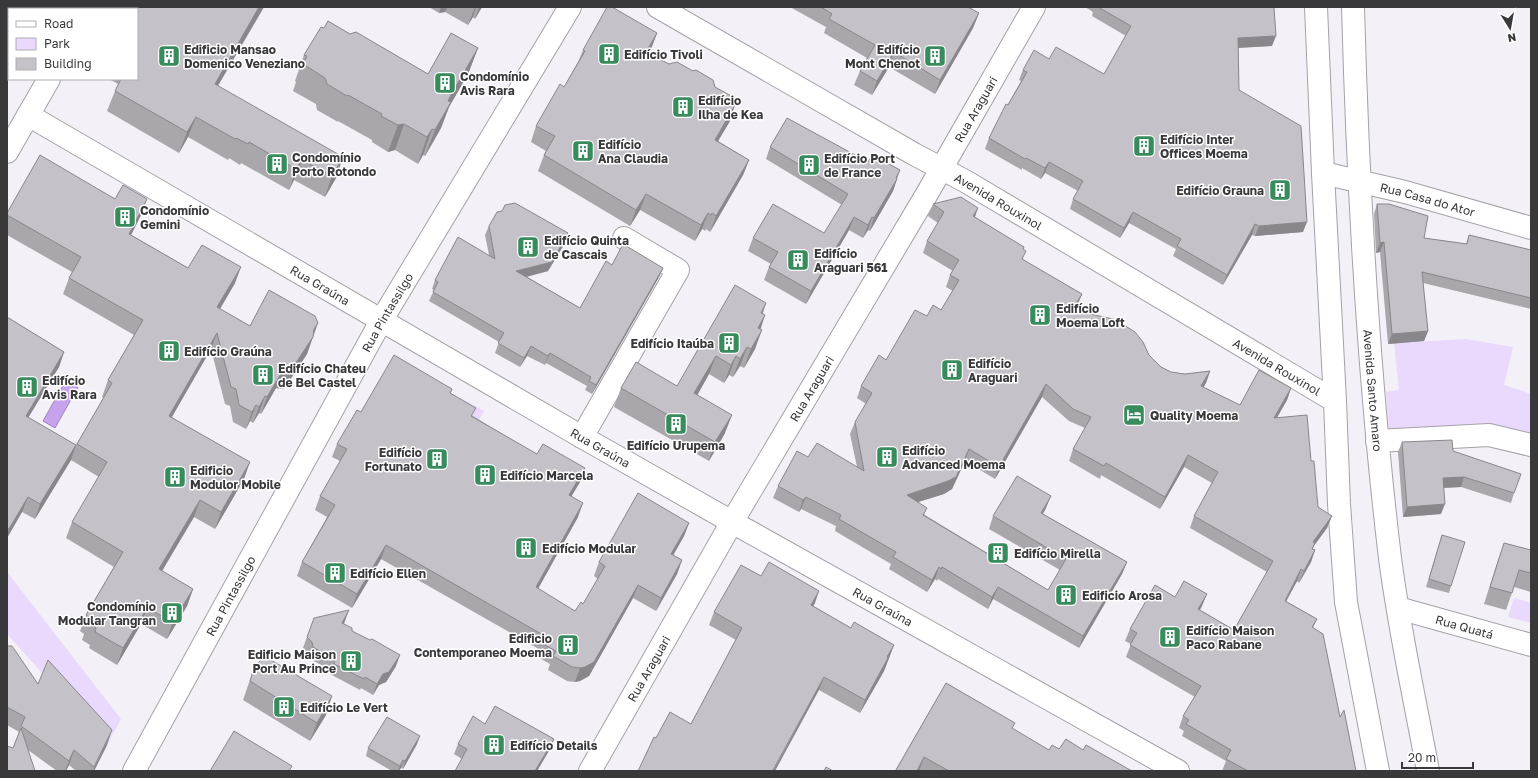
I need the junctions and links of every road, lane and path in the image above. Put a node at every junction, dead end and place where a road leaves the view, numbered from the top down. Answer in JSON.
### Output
{"nodes":[{"id":1,"x":570,"y":7,"type":"edge"},
{"id":2,"x":658,"y":7,"type":"edge"},
{"id":3,"x":1034,"y":7,"type":"edge"},
{"id":4,"x":1316,"y":7,"type":"edge"},
{"id":5,"x":1353,"y":7,"type":"edge"},
{"id":6,"x":48,"y":80,"type":"edge"},
{"id":7,"x":28,"y":115,"type":"junction"},
{"id":8,"x":7,"y":152,"type":"edge"},
{"id":9,"x":941,"y":168,"type":"junction"},
{"id":10,"x":1323,"y":173,"type":"junction"},
{"id":11,"x":1359,"y":180,"type":"junction"},
{"id":12,"x":1531,"y":228,"type":"edge"},
{"id":13,"x":624,"y":238,"type":"dead end"},
{"id":14,"x":381,"y":321,"type":"junction"},
{"id":15,"x":1335,"y":401,"type":"junction"},
{"id":16,"x":582,"y":437,"type":"junction"},
{"id":17,"x":1377,"y":441,"type":"junction"},
{"id":18,"x":1531,"y":445,"type":"edge"},
{"id":19,"x":732,"y":522,"type":"junction"},
{"id":20,"x":1398,"y":608,"type":"junction"},
{"id":21,"x":1531,"y":645,"type":"edge"},
{"id":22,"x":134,"y":771,"type":"edge"},
{"id":23,"x":590,"y":771,"type":"edge"},
{"id":24,"x":1178,"y":771,"type":"edge"},
{"id":25,"x":1378,"y":771,"type":"edge"},
{"id":26,"x":1428,"y":771,"type":"edge"}],
"edges":[{"from":1,"to":14,"type":"street","name":"Rua Pintassilgo"},
{"from":2,"to":9,"type":"street","name":"Avenida Rouxinol"},
{"from":3,"to":9,"type":"street","name":"Rua Araguari"},
{"from":4,"to":10,"type":"street"},
{"from":5,"to":11,"type":"street","name":"Avenida Santo Amaro"},
{"from":6,"to":7,"type":"street"},
{"from":7,"to":8,"type":"street"},
{"from":7,"to":14,"type":"street","name":"Rua Graúna"},
{"from":9,"to":15,"type":"street","name":"Avenida Rouxinol"},
{"from":9,"to":19,"type":"street","name":"Rua Araguari"},
{"from":10,"to":11,"type":"street","name":"Rua Casa do Ator"},
{"from":10,"to":15,"type":"street"},
{"from":11,"to":12,"type":"street","name":"Rua Casa do Ator"},
{"from":11,"to":17,"type":"street","name":"Avenida Santo Amaro"},
{"from":13,"to":16,"type":"street"},
{"from":14,"to":16,"type":"street","name":"Rua Graúna"},
{"from":14,"to":22,"type":"street","name":"Rua Pintassilgo"},
{"from":15,"to":25,"type":"street"},
{"from":16,"to":19,"type":"street","name":"Rua Graúna"},
{"from":17,"to":18,"type":"street"},
{"from":17,"to":20,"type":"street","name":"Avenida Santo Amaro"},
{"from":19,"to":23,"type":"street","name":"Rua Araguari"},
{"from":19,"to":24,"type":"street","name":"Rua Graúna"},
{"from":20,"to":21,"type":"street","name":"Rua Quatá"},
{"from":20,"to":26,"type":"street","name":"Avenida Santo Amaro"}]}
